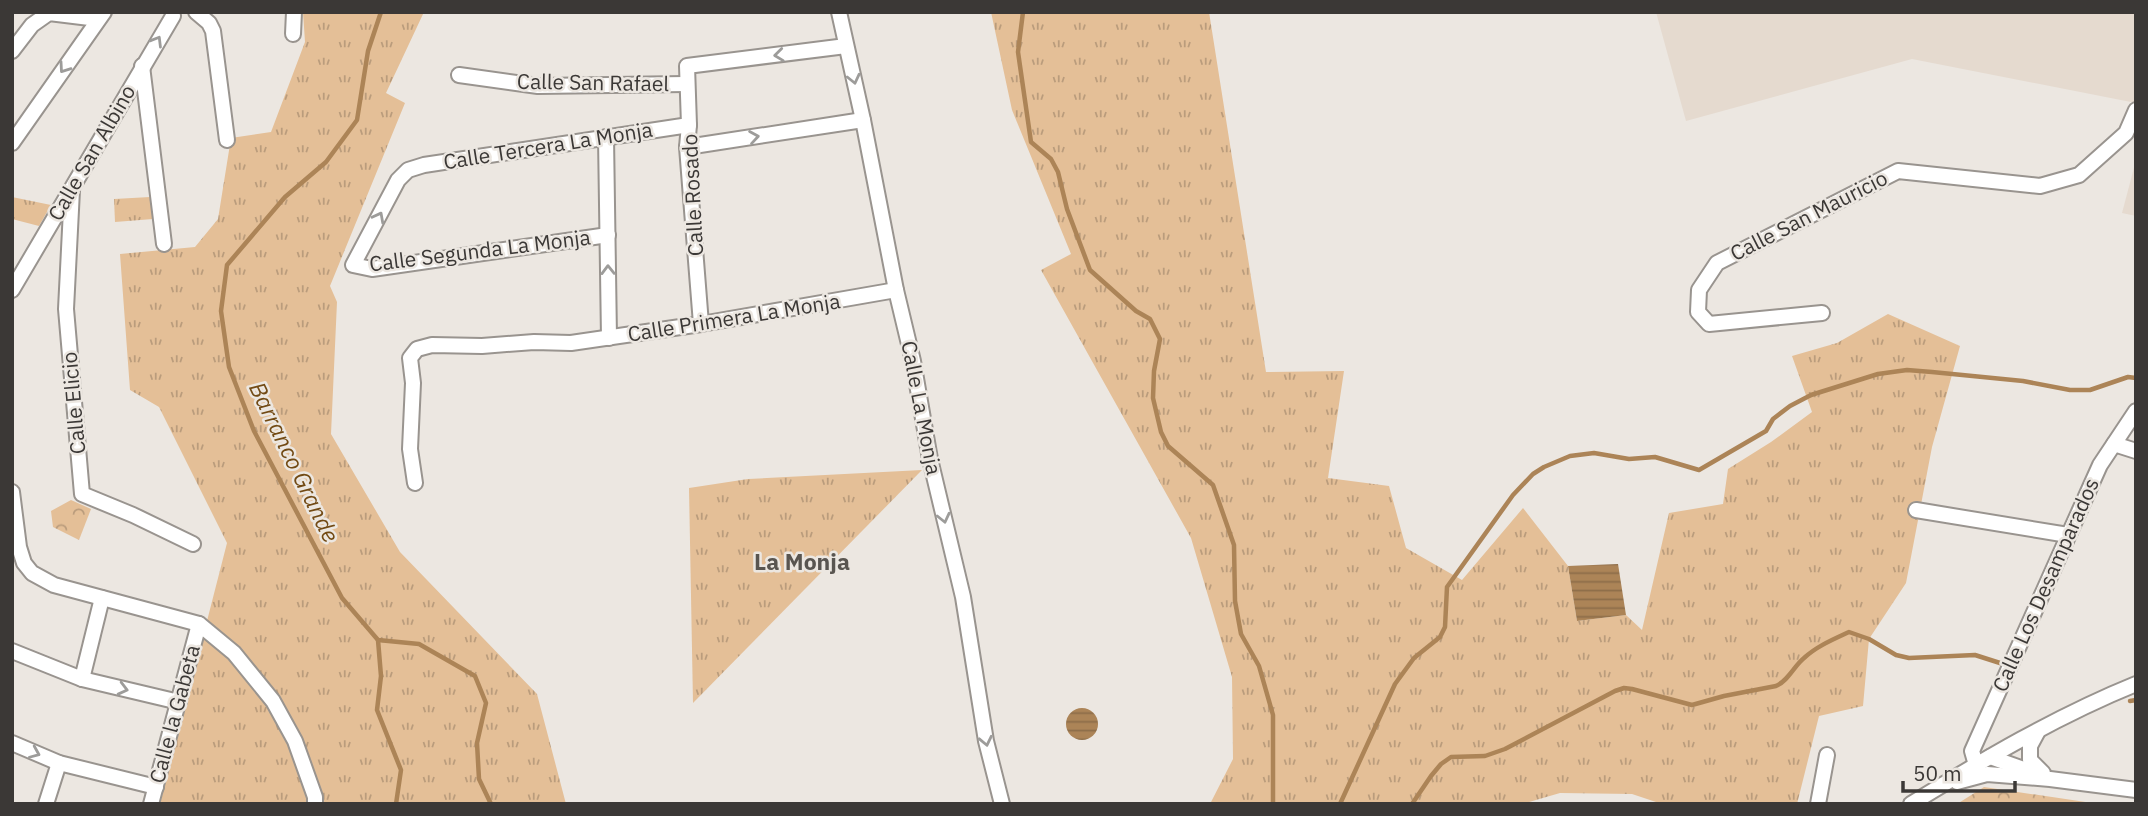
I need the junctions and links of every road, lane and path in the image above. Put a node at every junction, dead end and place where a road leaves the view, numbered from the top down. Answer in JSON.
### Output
{"nodes":[{"id":1,"x":196,"y":12,"type":"edge"},
{"id":2,"x":294,"y":12,"type":"edge"},
{"id":3,"x":839,"y":12,"type":"edge"},
{"id":4,"x":174,"y":13,"type":"edge"},
{"id":5,"x":101,"y":16,"type":"edge"},
{"id":6,"x":293,"y":34,"type":"dead end"},
{"id":7,"x":846,"y":46,"type":"junction"},
{"id":8,"x":12,"y":51,"type":"edge"},
{"id":9,"x":142,"y":66,"type":"junction"},
{"id":10,"x":687,"y":66,"type":"joint"},
{"id":11,"x":459,"y":75,"type":"dead end"},
{"id":12,"x":686,"y":84,"type":"junction"},
{"id":13,"x":2136,"y":110,"type":"edge"},
{"id":14,"x":863,"y":120,"type":"junction"},
{"id":15,"x":689,"y":125,"type":"junction"},
{"id":16,"x":606,"y":137,"type":"junction"},
{"id":17,"x":227,"y":140,"type":"dead end"},
{"id":18,"x":12,"y":143,"type":"edge"},
{"id":19,"x":687,"y":147,"type":"junction"},
{"id":20,"x":72,"y":190,"type":"junction"},
{"id":21,"x":608,"y":235,"type":"junction"},
{"id":22,"x":164,"y":244,"type":"dead end"},
{"id":23,"x":353,"y":265,"type":"joint"},
{"id":24,"x":12,"y":290,"type":"edge"},
{"id":25,"x":896,"y":290,"type":"junction"},
{"id":26,"x":1822,"y":313,"type":"dead end"},
{"id":27,"x":701,"y":324,"type":"junction"},
{"id":28,"x":609,"y":338,"type":"junction"},
{"id":29,"x":2136,"y":411,"type":"edge"},
{"id":30,"x":2114,"y":444,"type":"junction"},
{"id":31,"x":2136,"y":451,"type":"edge"},
{"id":32,"x":415,"y":483,"type":"dead end"},
{"id":33,"x":12,"y":492,"type":"edge"},
{"id":34,"x":1916,"y":510,"type":"dead end"},
{"id":35,"x":2068,"y":535,"type":"junction"},
{"id":36,"x":193,"y":544,"type":"dead end"},
{"id":37,"x":102,"y":598,"type":"junction"},
{"id":38,"x":199,"y":624,"type":"junction"},
{"id":39,"x":12,"y":651,"type":"edge"},
{"id":40,"x":82,"y":679,"type":"junction"},
{"id":41,"x":2136,"y":684,"type":"edge"},
{"id":42,"x":179,"y":702,"type":"junction"},
{"id":43,"x":2037,"y":733,"type":"junction"},
{"id":44,"x":12,"y":743,"type":"edge"},
{"id":45,"x":1827,"y":755,"type":"dead end"},
{"id":46,"x":1990,"y":757,"type":"junction"},
{"id":47,"x":59,"y":763,"type":"junction"},
{"id":48,"x":1976,"y":765,"type":"junction"},
{"id":49,"x":2050,"y":779,"type":"junction"},
{"id":50,"x":156,"y":787,"type":"junction"},
{"id":51,"x":1939,"y":787,"type":"junction"},
{"id":52,"x":2136,"y":790,"type":"edge"},
{"id":53,"x":47,"y":804,"type":"edge"},
{"id":54,"x":151,"y":804,"type":"edge"},
{"id":55,"x":316,"y":804,"type":"edge"},
{"id":56,"x":1002,"y":804,"type":"edge"},
{"id":57,"x":1818,"y":804,"type":"edge"},
{"id":58,"x":1911,"y":804,"type":"edge"}],
"edges":[{"from":1,"to":17,"type":"street"},
{"from":2,"to":6,"type":"street"},
{"from":3,"to":7,"type":"street","name":"Calle La Monja"},
{"from":9,"to":4,"type":"street","name":"Calle San Albino","one_way":true},
{"from":5,"to":8,"type":"street"},
{"from":5,"to":18,"type":"street","one_way":true},
{"from":7,"to":10,"type":"street","name":"Calle San Rafael","one_way":true},
{"from":7,"to":14,"type":"street","name":"Calle La Monja","one_way":true},
{"from":9,"to":20,"type":"street","name":"Calle San Albino"},
{"from":9,"to":22,"type":"street"},
{"from":10,"to":12,"type":"street","name":"Calle Rosado"},
{"from":11,"to":12,"type":"street","name":"Calle San Rafael"},
{"from":12,"to":15,"type":"street","name":"Calle Rosado"},
{"from":13,"to":26,"type":"street","name":"Calle San Mauricio"},
{"from":19,"to":14,"type":"street","one_way":true},
{"from":14,"to":25,"type":"street","name":"Calle La Monja"},
{"from":15,"to":16,"type":"street","name":"Calle Tercera La Monja"},
{"from":15,"to":19,"type":"street","name":"Calle Rosado"},
{"from":16,"to":21,"type":"street"},
{"from":23,"to":16,"type":"street","name":"Calle Tercera La Monja","one_way":true},
{"from":19,"to":27,"type":"street","name":"Calle Rosado"},
{"from":20,"to":24,"type":"street","name":"Calle San Albino"},
{"from":20,"to":36,"type":"street","name":"Calle Elicio"},
{"from":21,"to":23,"type":"street","name":"Calle Segunda La Monja"},
{"from":28,"to":21,"type":"street","one_way":true},
{"from":25,"to":27,"type":"street","name":"Calle Primera La Monja"},
{"from":25,"to":56,"type":"street","name":"Calle La Monja","one_way":true},
{"from":27,"to":28,"type":"street","name":"Calle Primera La Monja"},
{"from":28,"to":32,"type":"street","name":"Calle Primera La Monja"},
{"from":29,"to":30,"type":"street","name":"Calle Los Desamparados"},
{"from":30,"to":31,"type":"street"},
{"from":30,"to":35,"type":"street","name":"Calle Los Desamparados"},
{"from":33,"to":37,"type":"street"},
{"from":34,"to":35,"type":"street"},
{"from":35,"to":48,"type":"street","name":"Calle Los Desamparados"},
{"from":37,"to":38,"type":"street"},
{"from":37,"to":40,"type":"street"},
{"from":38,"to":42,"type":"street","name":"Calle la Gabeta"},
{"from":38,"to":55,"type":"street"},
{"from":39,"to":40,"type":"street"},
{"from":40,"to":42,"type":"street","one_way":true},
{"from":41,"to":43,"type":"street"},
{"from":42,"to":50,"type":"street","name":"Calle la Gabeta"},
{"from":43,"to":46,"type":"street"},
{"from":43,"to":49,"type":"street"},
{"from":44,"to":47,"type":"street","one_way":true},
{"from":45,"to":57,"type":"street"},
{"from":46,"to":48,"type":"street"},
{"from":46,"to":49,"type":"street"},
{"from":47,"to":50,"type":"street"},
{"from":47,"to":53,"type":"street"},
{"from":48,"to":51,"type":"street"},
{"from":49,"to":51,"type":"street"},
{"from":49,"to":52,"type":"street"},
{"from":50,"to":54,"type":"street","name":"Calle la Gabeta"},
{"from":51,"to":58,"type":"street"}]}
